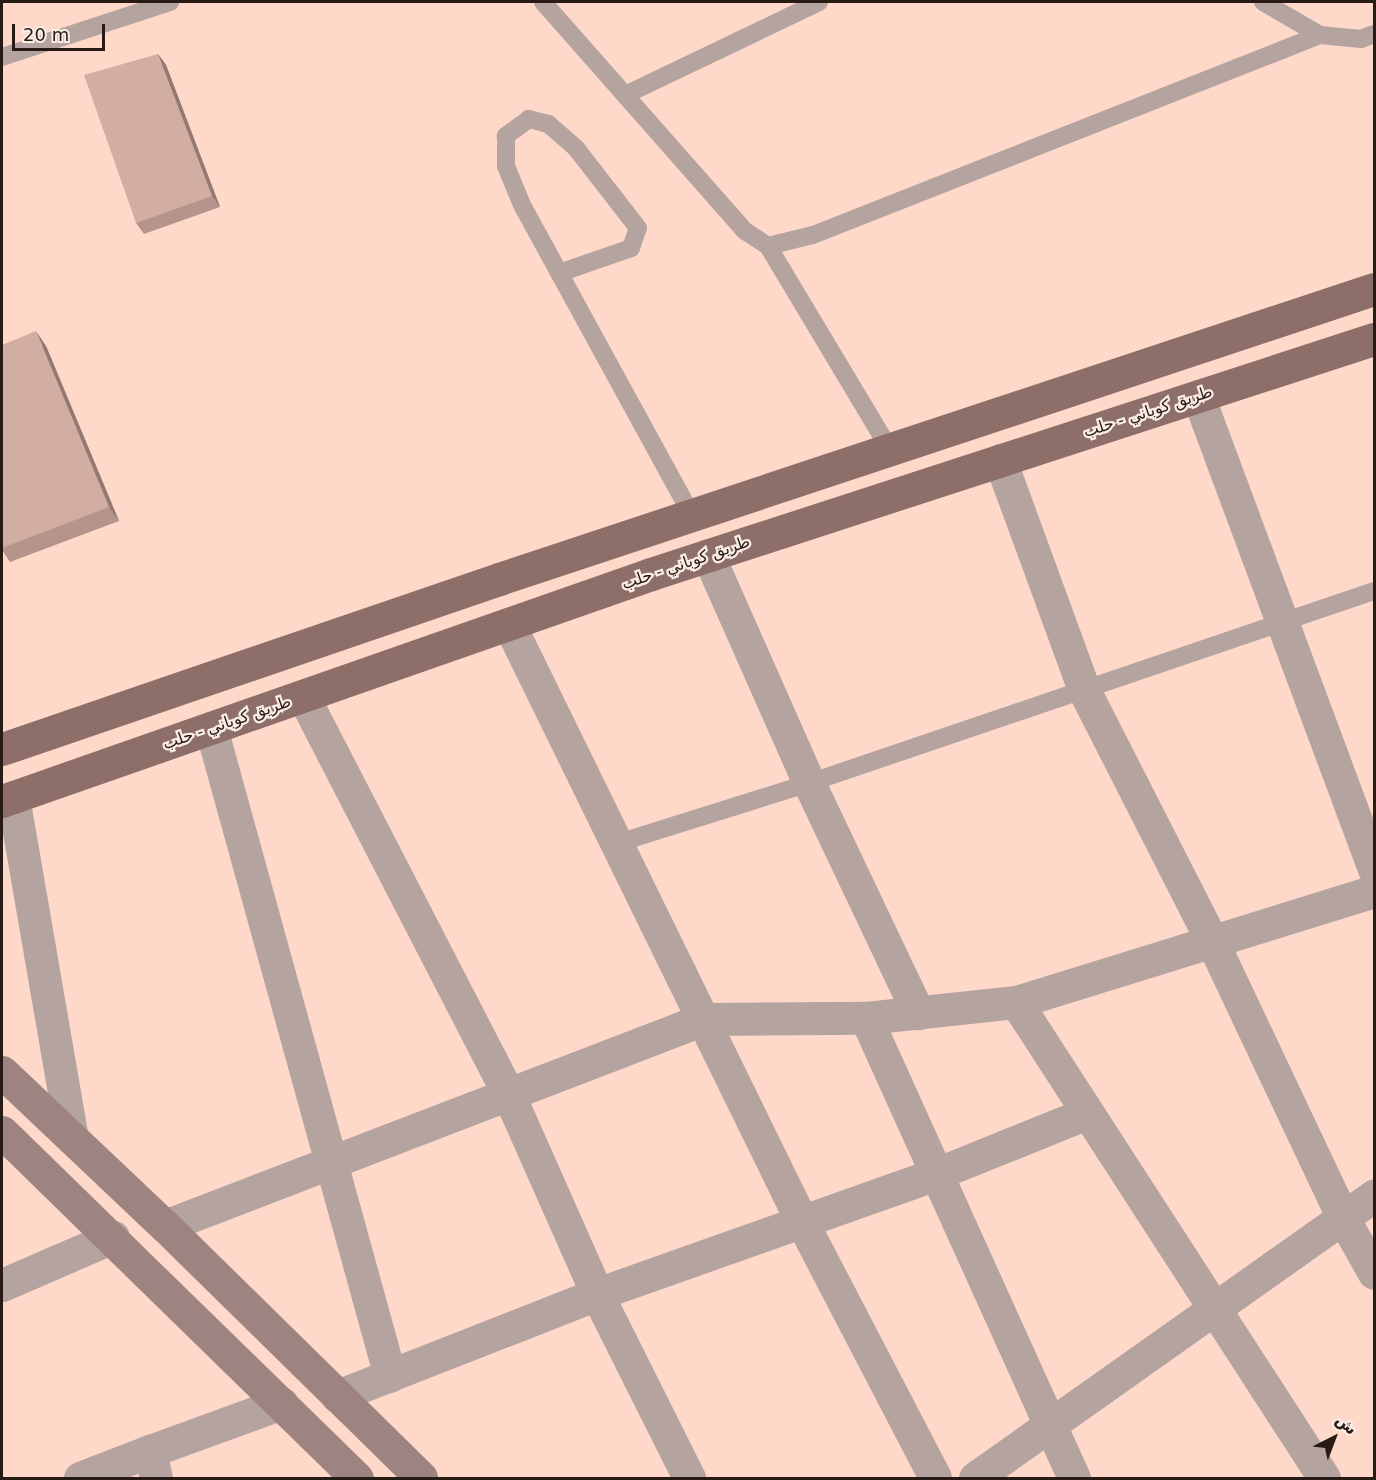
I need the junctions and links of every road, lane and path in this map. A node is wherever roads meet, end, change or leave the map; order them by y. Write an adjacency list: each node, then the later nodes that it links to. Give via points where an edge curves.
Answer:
1 (171, 2): 7 (lane)
2 (543, 2): 8 (lane)
3 (819, 2): 8 (lane)
4 (1263, 2): 6 (lane)
5 (1374, 34): 6 (lane, via 1361,39)
6 (1320, 35): 9 (lane, via 813,235)
7 (2, 57)
8 (625, 95): 9 (lane, via 745,231)
9 (768, 246): 14 (lane)
10 (560, 273): 10 (lane, via 522,205 506,166 506,136 529,119 548,124 576,148 638,228 631,248); 16 (lane)
11 (1374, 289): 14 (main road)
12 (1374, 339): 13 (main road, طريق كوباني - حلب)
13 (1198, 396): 15 (main road, طريق كوباني - حلب); 21 (street)
14 (890, 450): 16 (main road)
15 (1000, 460): 18 (main road, طريق كوباني - حلب); 23 (street)
16 (692, 516): 17 (main road)
17 (636, 534): 19 (main road); 26 (main road)
18 (708, 555): 19 (main road, طريق كوباني - حلب); 27 (street)
19 (651, 574): 22 (main road, طريق كوباني - حلب)
20 (1374, 591): 21 (lane)
21 (1283, 622): 23 (lane); 30 (street)
22 (509, 624): 24 (main road, طريق كوباني - حلب); 29 (street)
23 (1084, 690): 27 (lane); 32 (street)
24 (303, 696): 25 (main road, طريق كوباني - حلب); 38 (street)
25 (211, 728): 28 (main road, طريق كوباني - حلب); 42 (street)
26 (2, 749)
27 (809, 783): 29 (lane); 34 (street)
28 (7, 799): 41 (street)
29 (618, 843): 36 (street)
30 (1374, 869)
31 (1374, 891): 32 (street)
32 (1212, 941): 33 (street); 45 (street)
33 (1016, 1002): 34 (street); 39 (street)
34 (918, 1013): 35 (street)
35 (866, 1018): 36 (street); 43 (street)
36 (704, 1019): 38 (street); 46 (street)
37 (2, 1072): 41 (street)
38 (508, 1093): 42 (street); 51 (street)
39 (1087, 1113): 43 (street); 52 (street)
40 (2, 1132): 48 (street)
41 (72, 1138): 47 (street)
42 (333, 1164): 47 (street); 53 (street)
43 (936, 1174): 46 (street); 56 (street)
44 (1374, 1196): 45 (street)
45 (1343, 1218): 49 (street); 52 (street)
46 (802, 1222): 51 (street); 62 (street)
47 (165, 1226): 54 (street)
48 (112, 1237): 50 (street); 55 (street)
49 (1374, 1273)
50 (2, 1285)
51 (597, 1294): 53 (street); 61 (street)
52 (1212, 1309): 56 (street); 65 (street)
53 (390, 1376): 54 (street)
54 (338, 1396): 60 (street)
55 (282, 1403): 57 (street); 59 (street)
56 (1048, 1426): 63 (street); 64 (street)
57 (153, 1465): 58 (street)
58 (80, 1479)
59 (357, 1479)
60 (421, 1479)
61 (689, 1479)
62 (935, 1479)
63 (975, 1479)
64 (1074, 1479)
65 (1324, 1479)

